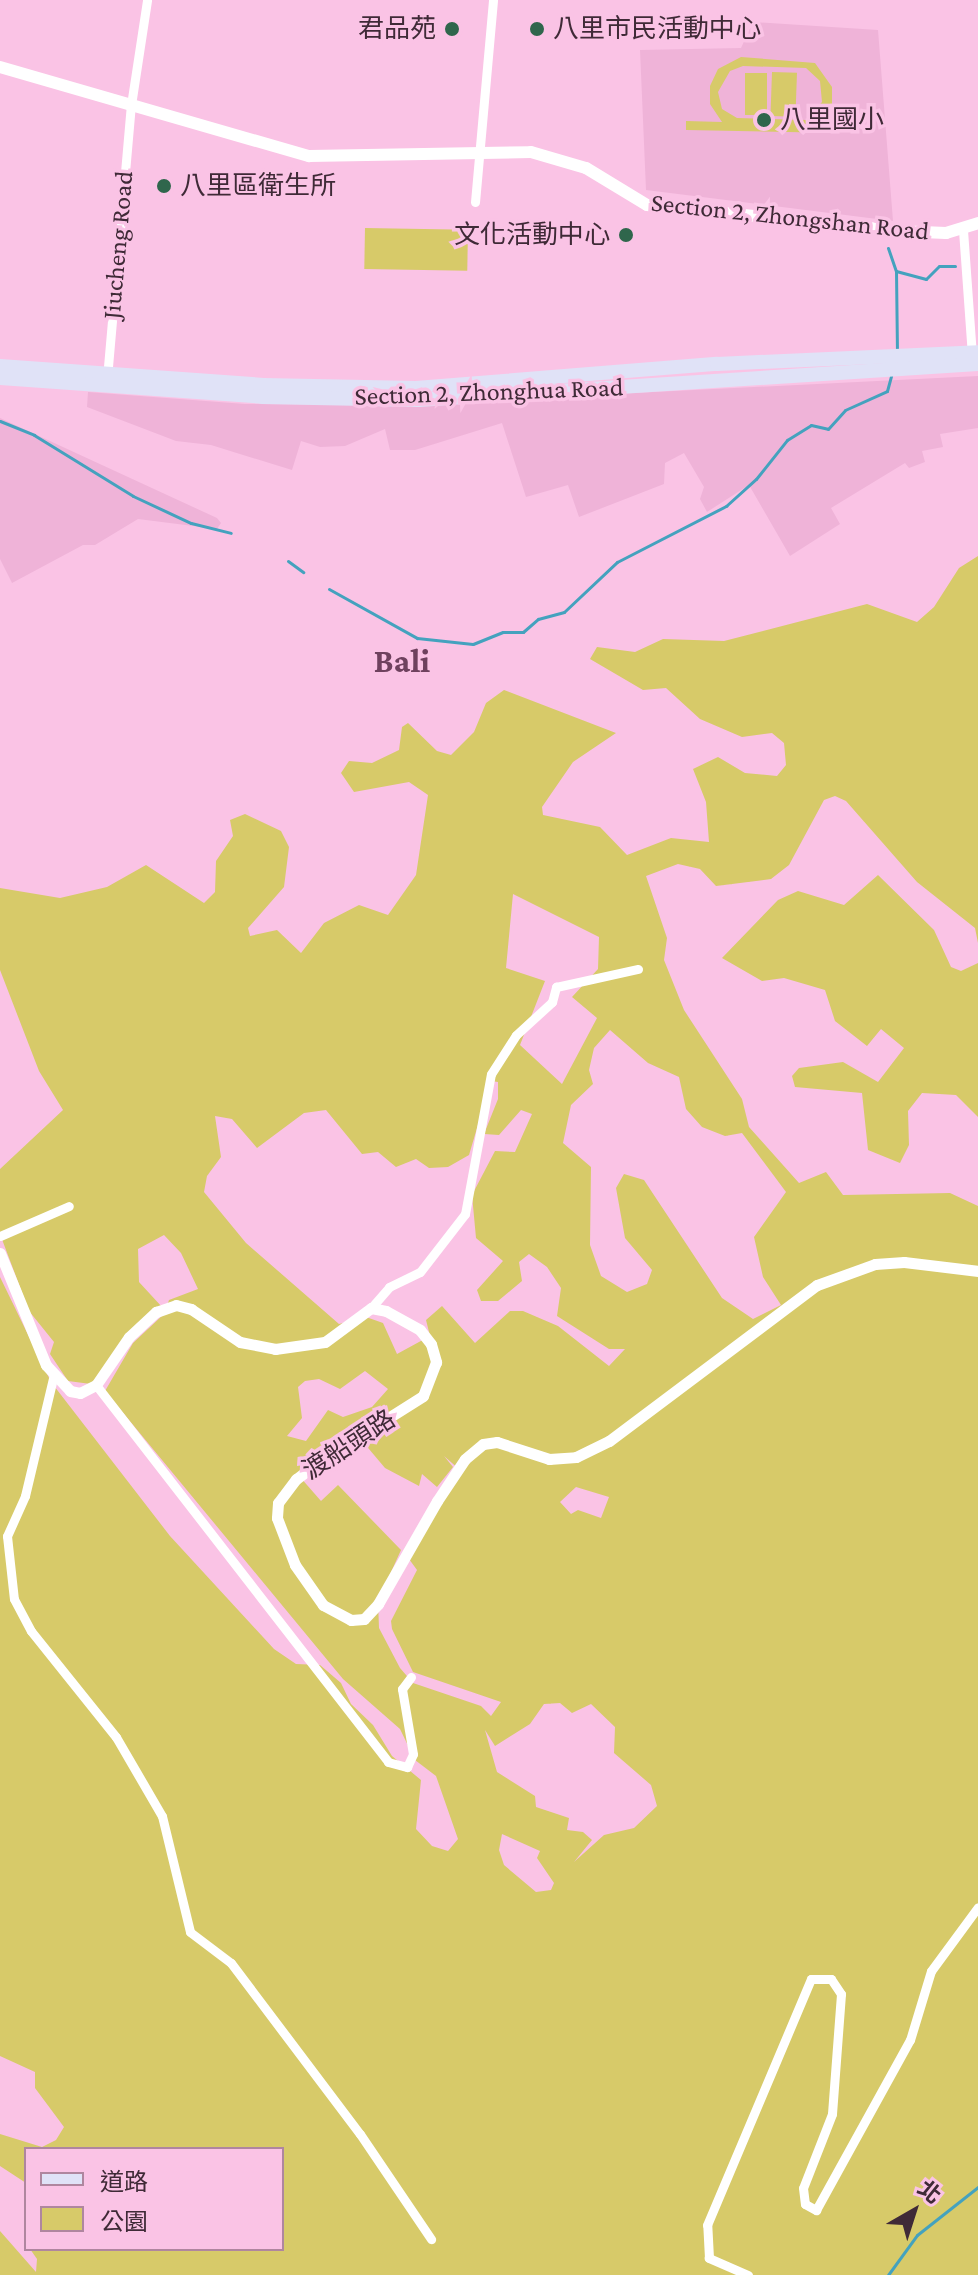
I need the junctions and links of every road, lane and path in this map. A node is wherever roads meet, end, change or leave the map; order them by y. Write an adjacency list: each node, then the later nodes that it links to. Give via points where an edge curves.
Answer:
1 (147, 0): 4 (street, Jiucheng Road)
2 (493, 0): 5 (street)
3 (0, 67): 4 (main road, Section 2, Zhongshan Road)
4 (131, 105): 5 (main road, Section 2, Zhongshan Road, via 309,156); 12 (street, Jiucheng Road)
5 (478, 150): 6 (street); 8 (main road, Section 2, Zhongshan Road, via 531,152 586,168 647,205 898,231)
6 (475, 202)
7 (978, 223): 8 (main road, Section 2, Zhongshan Road)
8 (963, 230): 9 (street)
9 (975, 358): 12 (main road, Section 2, Zhonghua Road, via 418,400 262,397)
10 (0, 366): 12 (main road, Section 2, Zhonghua Road)
11 (0, 378): 12 (main road, Section 2, Zhonghua Road)
12 (106, 380)
13 (638, 969): 18 (street, via 556,987 552,1002 516,1035 491,1074 465,1214 420,1272 389,1287)
14 (69, 1206): 15 (street)
15 (0, 1236)
16 (0, 1253): 19 (street)
17 (978, 1271): 18 (street, 渡船頭路, via 875,1264 817,1285 609,1441 576,1457 549,1459 497,1442 483,1444 458,1469 378,1604 364,1619 351,1620 323,1605 295,1565 277,1518 278,1503 296,1479 408,1408 433,1380 431,1344 420,1330)
18 (371, 1308): 20 (street, via 325,1342 275,1349 240,1342 191,1309 176,1305 156,1312 129,1337)
19 (54, 1374): 20 (street, via 70,1391 80,1393); 23 (street, via 25,1496 7,1536 14,1599 31,1631 116,1737 162,1816 190,1932 231,1963 360,2134)
20 (96, 1385): 21 (street, via 388,1762 407,1767 413,1754 402,1689)
21 (411, 1677)
22 (978, 1907): 24 (street, via 931,1971 910,2040 816,2210 805,2204 803,2188 832,2114 841,1994 831,1979 811,1979 707,2225 709,2258)
23 (431, 2239)
24 (748, 2275)

